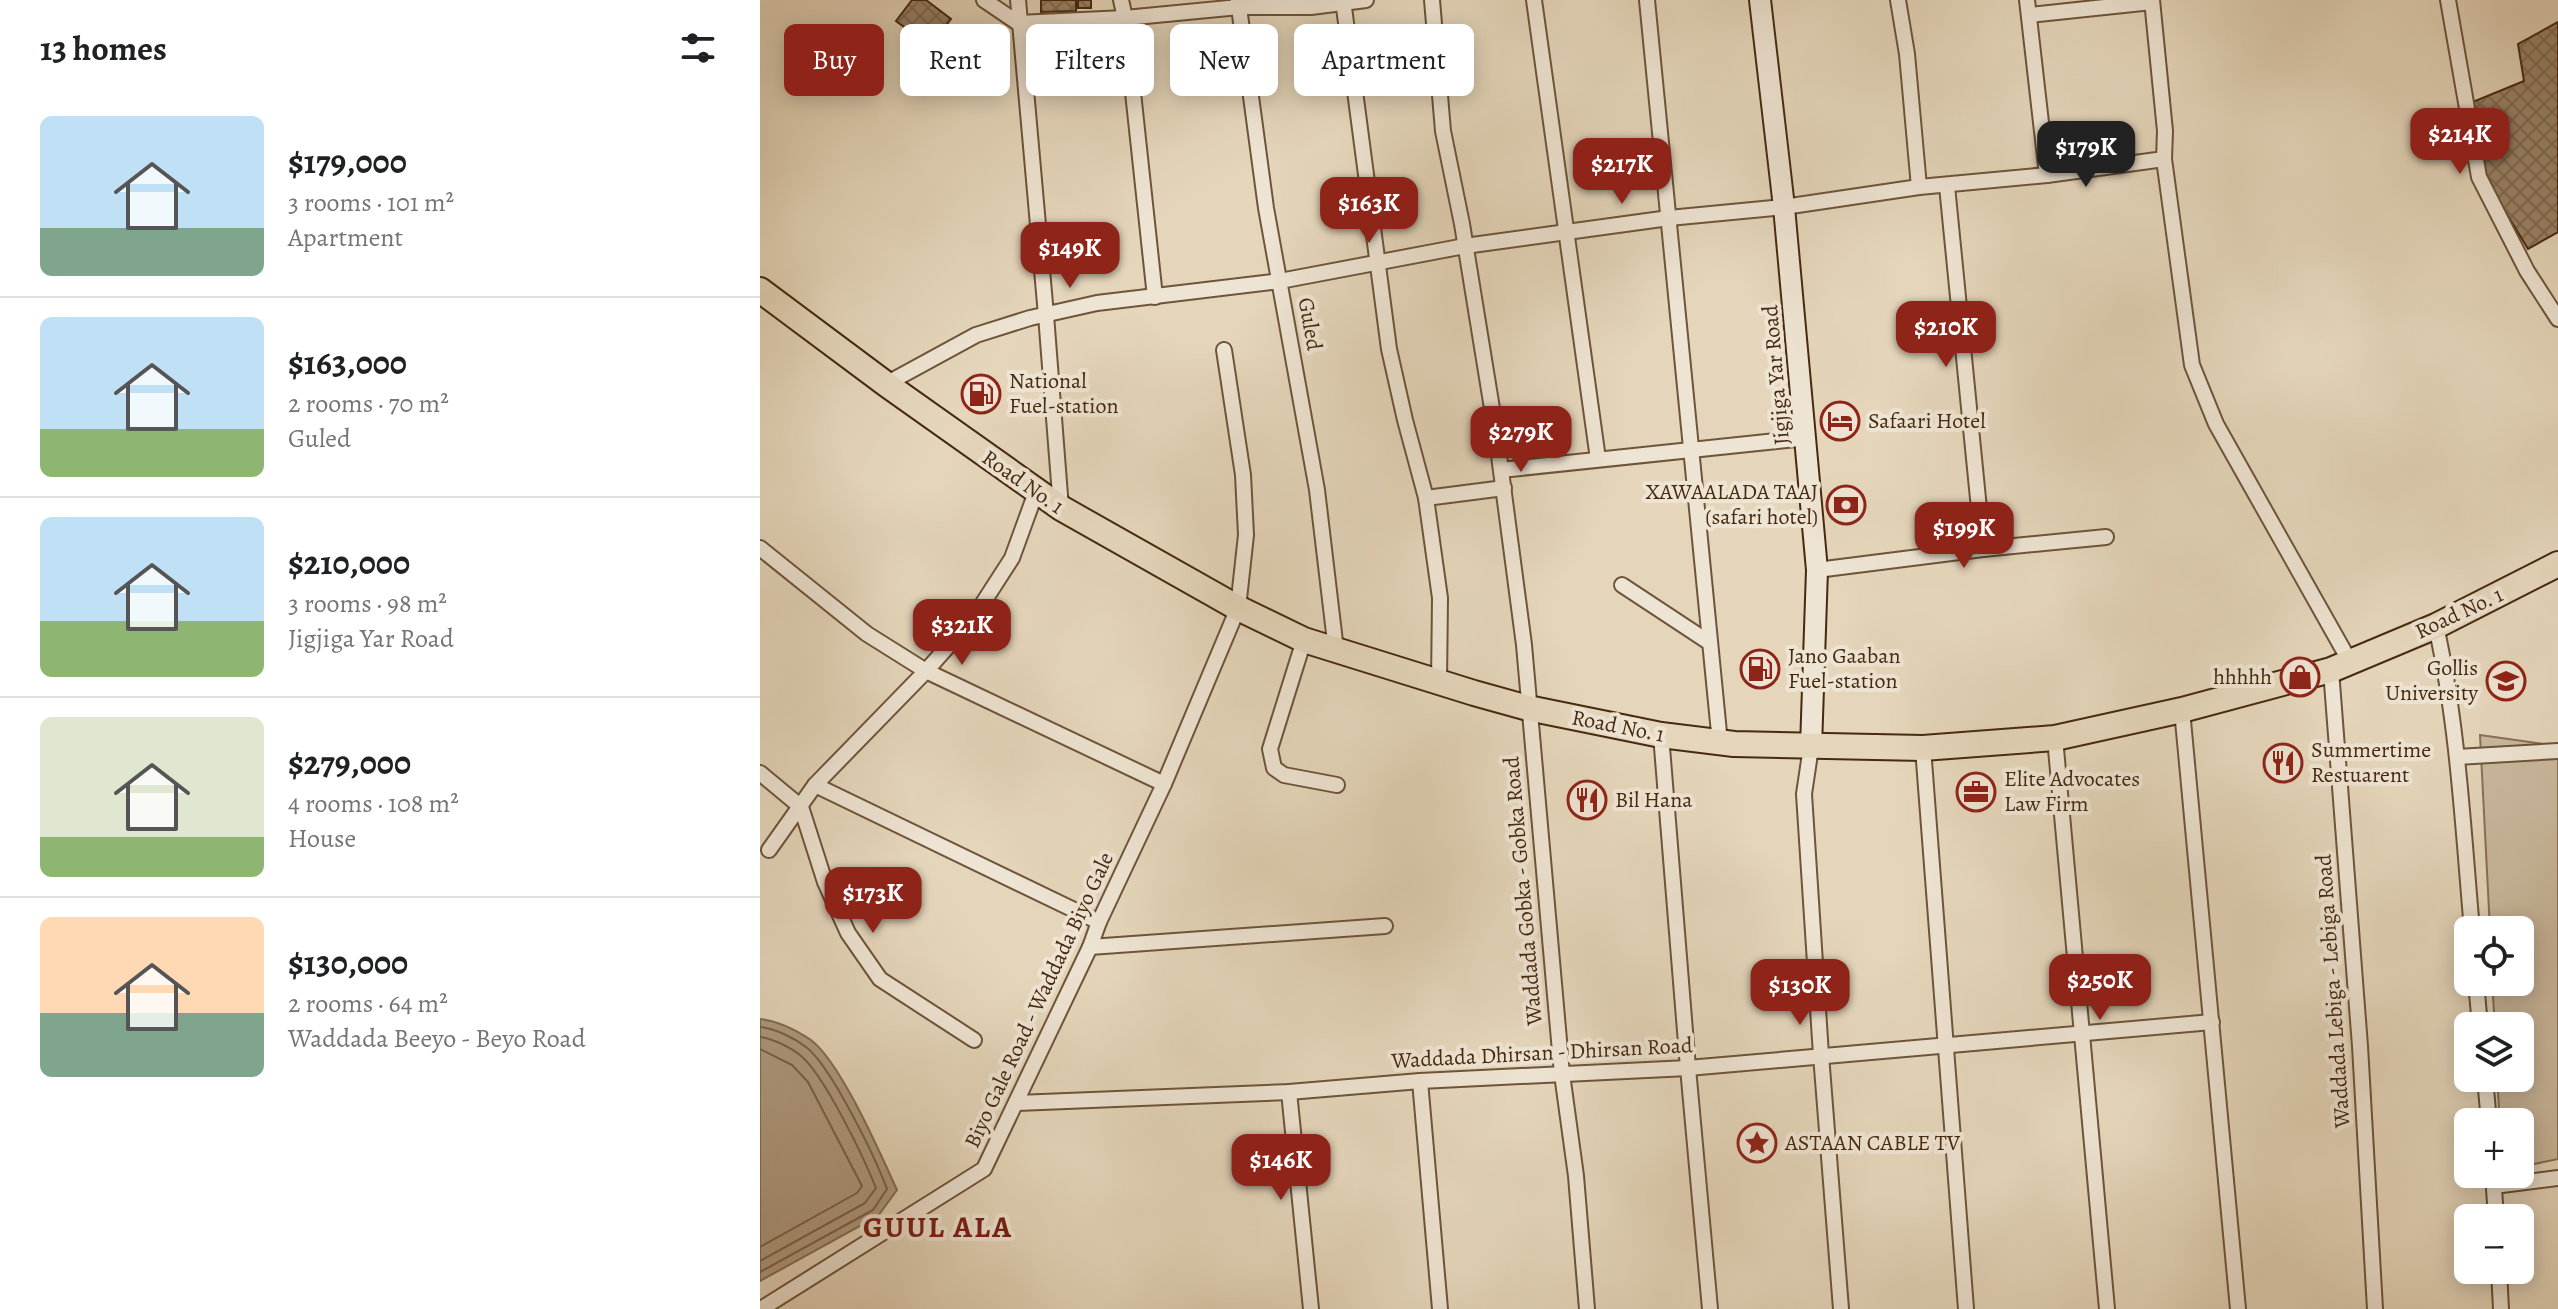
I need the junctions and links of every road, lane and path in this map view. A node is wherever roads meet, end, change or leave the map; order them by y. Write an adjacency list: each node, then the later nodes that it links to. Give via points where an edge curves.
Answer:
1 (984, 0): 16 (street)
2 (1018, 0): 16 (street)
3 (1121, 0): 15 (street)
4 (1366, 0): 12 (street)
5 (1432, 0): 24 (street, Waddada Gobka - Gobka Road, via 1443,131)
6 (1534, 0): 23 (street)
7 (1647, 0): 22 (street)
8 (1760, 0): 21 (street, Jigjiga Yar Road)
9 (1898, 0): 20 (street)
10 (2448, 0): 30 (street, via 2479,177)
11 (2152, 1): 14 (street); 17 (street)
12 (1343, 2): 13 (street, via 1311,7); 25 (street)
13 (1239, 3): 15 (street); 26 (street, Guled)
14 (2028, 8): 18 (street)
15 (1125, 18): 16 (street); 28 (street)
16 (1018, 23): 29 (street)
17 (2164, 159): 18 (street); 52 (street, via 2192,365 2216,424)
18 (2047, 175): 19 (street)
19 (1947, 186): 20 (street); 43 (street)
20 (1919, 187): 21 (street)
21 (1784, 207): 22 (street); 33 (street, Jigjiga Yar Road)
22 (1669, 218): 23 (street); 34 (street)
23 (1566, 234): 24 (street); 35 (street)
24 (1465, 246): 25 (street); 36 (street, Waddada Gobka - Gobka Road)
25 (1377, 262): 26 (street); 39 (street, via 1389,349)
26 (1280, 281): 28 (street); 51 (street, Guled, via 1317,490)
27 (760, 290): 32 (highway, Road No. 1)
28 (1155, 297): 29 (street)
29 (1046, 315): 32 (street, via 976,335); 40 (street)
30 (2558, 319)
31 (1224, 350): 47 (street, Biyo Gale Road - Waddada Biyo Gale, via 1243,475 1246,535)
32 (886, 384): 38 (highway, Road No. 1)
33 (1805, 438): 34 (street); 45 (street, Jigjiga Yar Road)
34 (1691, 449): 35 (street); 50 (street)
35 (1598, 459): 36 (street)
36 (1501, 470): 37 (street, Waddada Gobka - Gobka Road)
37 (1504, 488): 39 (street); 55 (street, Waddada Gobka - Gobka Road)
38 (1036, 492): 40 (highway, Road No. 1); 53 (street, via 1012,558 974,617)
39 (1426, 498): 54 (street, via 1440,598)
40 (1061, 508): 47 (highway, Road No. 1)
41 (2106, 537): 43 (street)
42 (760, 548): 53 (street, via 867,634)
43 (1983, 549): 45 (street)
44 (2558, 564): 48 (highway, Road No. 1)
45 (1817, 570): 60 (street, Jigjiga Yar Road)
46 (1622, 585): 50 (street)
47 (1238, 608): 49 (highway, Road No. 1); 65 (street, Biyo Gale Road - Waddada Biyo Gale)
48 (2436, 626): 52 (highway, Road No. 1); 63 (street)
49 (1304, 640): 51 (highway, Road No. 1); 67 (street, via 1270,749 1274,768 1284,775)
50 (1710, 643): 59 (street)
51 (1336, 650): 54 (highway, Road No. 1)
52 (2340, 665): 56 (highway, Road No. 1); 96 (street, Waddada Lebiga - Lebiga Road)
53 (926, 671): 65 (street); 66 (street)
54 (1439, 682): 55 (highway, Road No. 1)
55 (1528, 708): 57 (highway, Road No. 1); 80 (street, Waddada Gobka - Gobka Road)
56 (2182, 710): 58 (highway, Road No. 1); 74 (street)
57 (1661, 735): 59 (highway, Road No. 1); 79 (street)
58 (2055, 738): 61 (highway, Road No. 1); 75 (street)
59 (1720, 743): 60 (highway, Road No. 1)
60 (1811, 747): 61 (highway, Road No. 1); 78 (street, via 1804,794)
61 (1923, 748): 77 (street)
62 (2558, 751): 63 (street)
63 (2457, 757): 70 (street)
64 (760, 773): 68 (street)
65 (1164, 784): 71 (street, Biyo Gale Road - Waddada Biyo Gale)
66 (815, 785): 68 (street); 71 (street)
67 (1337, 785)
68 (801, 807): 69 (street); 76 (street, via 848,933 880,979)
69 (769, 850)
70 (2471, 916)
71 (1099, 922): 73 (street, Biyo Gale Road - Waddada Biyo Gale)
72 (1385, 926): 73 (street)
73 (1090, 947): 83 (street, Biyo Gale Road - Waddada Biyo Gale)
74 (2212, 1022): 75 (street, Waddada Dhirsan - Dhirsan Road); 95 (street)
75 (2082, 1033): 77 (street, Waddada Dhirsan - Dhirsan Road); 94 (street)
76 (974, 1040)
77 (1947, 1045): 78 (street, Waddada Dhirsan - Dhirsan Road); 93 (street)
78 (1821, 1055): 79 (street, Waddada Dhirsan - Dhirsan Road); 92 (street)
79 (1688, 1068): 80 (street, Waddada Dhirsan - Dhirsan Road); 91 (street)
80 (1562, 1074): 81 (street, Waddada Dhirsan - Dhirsan Road); 90 (street, Waddada Gobka - Gobka Road)
81 (1420, 1081): 82 (street, Waddada Dhirsan - Dhirsan Road); 89 (street)
82 (1289, 1092): 83 (street, Waddada Dhirsan - Dhirsan Road); 88 (street)
83 (1017, 1103): 87 (street, Biyo Gale Road - Waddada Biyo Gale, via 984,1169)
84 (2558, 1178): 85 (street)
85 (2534, 1179)
86 (2500, 1284): 97 (street)
87 (761, 1309)
88 (1311, 1309)
89 (1440, 1309)
90 (1587, 1309)
91 (1710, 1309)
92 (1841, 1309)
93 (1966, 1309)
94 (2107, 1309)
95 (2238, 1309)
96 (2375, 1309)
97 (2501, 1309)

